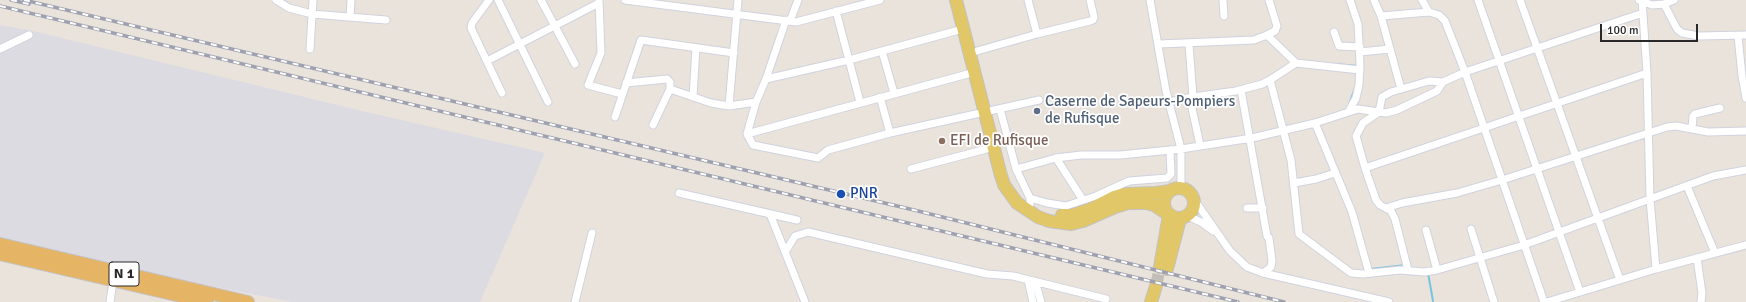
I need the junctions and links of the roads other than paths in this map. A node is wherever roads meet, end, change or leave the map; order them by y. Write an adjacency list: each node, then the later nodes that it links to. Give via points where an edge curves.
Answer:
1 (276, 0): 31 (street, via 289,8)
2 (313, 0): 31 (street)
3 (351, 0): 35 (street)
4 (489, 0): 59 (street, via 471,28)
5 (498, 0): 46 (street)
6 (541, 0): 38 (street)
7 (625, 0): 25 (street)
8 (738, 0): 32 (street)
9 (798, 0): 37 (street)
10 (880, 0): 28 (street)
11 (956, 0): 39 (main road)
12 (963, 0): 56 (main road)
13 (1028, 0): 41 (street)
14 (1090, 0): 41 (street, via 1093,20)
15 (1150, 0): 47 (street)
16 (1224, 0): 33 (street)
17 (1269, 0): 43 (street, via 1277,26 1275,31)
18 (1350, 0): 54 (street, via 1358,24)
19 (1374, 0): 34 (street)
20 (1422, 0): 29 (street)
21 (1478, 0): 60 (street)
22 (1520, 0): 51 (street)
23 (1674, 0): 27 (street)
24 (599, 1): 38 (street); 76 (street, via 601,53 588,85)
25 (636, 1): 32 (street)
26 (1641, 1): 27 (street, via 1652,5); 30 (street)
27 (1664, 4): 45 (street, via 1682,33 1695,36)
28 (836, 11): 37 (street, via 796,22); 58 (street)
29 (1429, 12): 34 (street); 65 (street, via 1439,15 1445,21)
30 (1642, 13): 51 (street); 66 (street)
31 (312, 14): 35 (street); 53 (street)
32 (737, 14): 37 (street); 57 (street)
33 (1224, 16)
34 (1381, 16): 50 (street)
35 (350, 18): 36 (street)
36 (386, 20)
37 (788, 21): 67 (street)
38 (555, 26): 46 (street); 62 (street)
39 (963, 29): 55 (street); 64 (main road)
40 (1334, 32): 54 (street, via 1339,46)
41 (1037, 34): 56 (street)
42 (29, 35): 52 (street)
43 (1267, 35): 48 (street, via 1254,40); 61 (street)
44 (1746, 35): 45 (street)
45 (1738, 36): 80 (street)
46 (520, 44): 59 (street); 82 (street)
47 (1159, 44): 48 (street); 85 (street)
48 (1189, 44): 79 (street)
49 (696, 48): 57 (street); 70 (street, via 641,40); 77 (street)
50 (1390, 48): 54 (street); 72 (street)
51 (1538, 48): 60 (street); 86 (street)
52 (0, 49)
53 (310, 49)
54 (1360, 50): 63 (street)
55 (882, 51): 58 (street); 75 (street)
56 (977, 51): 89 (main road)
57 (734, 53): 87 (street)
58 (849, 60): 67 (street); 84 (street)
59 (487, 61): 74 (street)
60 (1499, 61): 65 (street); 92 (street)
61 (1296, 63): 63 (street); 68 (street)
62 (575, 64)
63 (1360, 70): 90 (street, via 1356,98)
64 (975, 72): 75 (street); 89 (main road)
65 (1466, 72): 69 (street); 96 (street)
66 (1647, 73): 86 (street); 101 (street)
67 (766, 79): 83 (street)
68 (1270, 80): 73 (street); 99 (street)
69 (1443, 82): 72 (street, via 1429,81); 91 (street, via 1437,91 1397,110)
70 (626, 83): 71 (street, via 667,79 670,82); 76 (street)
71 (670, 89): 77 (street); 95 (street)
72 (1401, 89): 91 (street, via 1382,97)
73 (1241, 90): 79 (street); 103 (street)
74 (502, 93)
75 (894, 93): 78 (street)
76 (622, 94): 93 (street)
77 (693, 97): 87 (street)
78 (880, 97): 84 (street); 100 (street)
79 (1193, 97): 85 (street); 104 (street, via 1192,108)
80 (1746, 98)
81 (1039, 100): 89 (street)
82 (548, 102)
83 (756, 102): 87 (street); 102 (street)
84 (860, 102): 102 (street)
85 (1169, 102): 106 (street)
86 (1558, 103): 92 (street); 108 (street)
87 (729, 106)
88 (1720, 108): 97 (street, via 1695,114)
89 (992, 111): 100 (street); 105 (main road); 112 (street); 124 (main road, via 1010,180 1016,190)
90 (1349, 111): 91 (street, via 1360,108); 94 (street)
91 (1379, 112): 110 (street, via 1363,123 1356,135)
92 (1518, 116): 96 (street); 113 (street)
93 (615, 117)
94 (1315, 123): 99 (street); 115 (street)
95 (652, 125)
96 (1484, 128): 110 (street); 116 (street)
97 (1692, 129): 98 (street, via 1708,132); 101 (street, via 1676,126)
98 (1746, 131)
99 (1285, 132): 103 (street); 117 (street)
100 (890, 133): 102 (street, via 828,150 818,158 753,145)
101 (1648, 133): 108 (street); 122 (street)
102 (747, 134)
103 (1250, 138): 104 (street); 126 (street)
104 (1200, 145): 106 (street)
105 (994, 147): 111 (street); 129 (main road, via 1000,172 1009,193 1021,207 1038,218 1071,224 1128,203 1154,205)
106 (1181, 149): 107 (street); 119 (street)
107 (1170, 150): 109 (street); 123 (street, via 1171,174 1168,178 1129,181)
108 (1577, 157): 113 (street); 130 (street)
109 (1056, 158): 112 (street); 123 (street)
110 (1365, 168): 127 (street, via 1376,200)
111 (911, 169)
112 (1016, 169): 124 (street)
113 (1537, 170): 116 (street); 136 (street)
114 (1746, 170): 118 (street, via 1713,176)
115 (1335, 173): 117 (street); 149 (street, via 1352,212)
116 (1502, 180): 127 (street); 138 (street)
117 (1294, 183): 149 (street, via 1299,234 1351,273)
118 (1687, 186): 122 (street); 141 (street)
119 (1175, 190): 121 (main road, via 1189,191); 124 (main road, via 1125,194 1073,215 1048,214); 129 (main road, via 1163,201)
120 (679, 193): 128 (street)
121 (1193, 198): 129 (main road, via 1194,206); 135 (street)
122 (1650, 199): 130 (street); 146 (street)
123 (1083, 200): 124 (street, via 1066,206)
124 (1030, 201)
125 (1247, 208): 126 (street)
126 (1263, 208): 150 (street, via 1272,261)
127 (1386, 208): 147 (street, via 1397,222)
128 (770, 214): 131 (street); 140 (street)
129 (1176, 216): 135 (street, via 1201,222); 145 (main road)
130 (1598, 218): 136 (street); 153 (street)
131 (797, 220)
132 (1470, 229): 144 (street)
133 (1426, 230): 148 (street)
134 (592, 232): 161 (street)
135 (1215, 232): 150 (street, via 1240,262)
136 (1559, 233): 138 (street); 155 (street)
137 (0, 244): 160 (highway, N 1)
138 (1524, 245): 144 (street); 169 (street)
139 (1746, 245): 141 (street)
140 (784, 250): 152 (street, via 796,236 808,232 987,274); 162 (street)
141 (1715, 253): 143 (street)
142 (0, 254): 151 (highway, N 1)
143 (1697, 258): 146 (street); 171 (street)
144 (1481, 259): 148 (street); 168 (street)
145 (1163, 268)
146 (1656, 269): 153 (street)
147 (1408, 270): 148 (street); 149 (street)
148 (1437, 270)
149 (1369, 273)
150 (1263, 274): 167 (street)
151 (113, 280): 156 (highway, N 1); 158 (street)
152 (1028, 280): 154 (street); 163 (street)
153 (1620, 280): 155 (street)
154 (1036, 282): 157 (street); 164 (street)
155 (1580, 292): 170 (street)
156 (177, 299): 159 (highway, N 1)
157 (1106, 299)
158 (110, 302)
159 (207, 302)
160 (248, 302)
161 (575, 302)
162 (805, 302)
163 (1033, 302)
164 (1041, 302)
165 (1151, 302): 166 (main road, via 1160,286)
166 (1159, 302)
167 (1389, 302)
168 (1494, 302)
169 (1544, 302)
170 (1547, 302)
171 (1701, 302)

